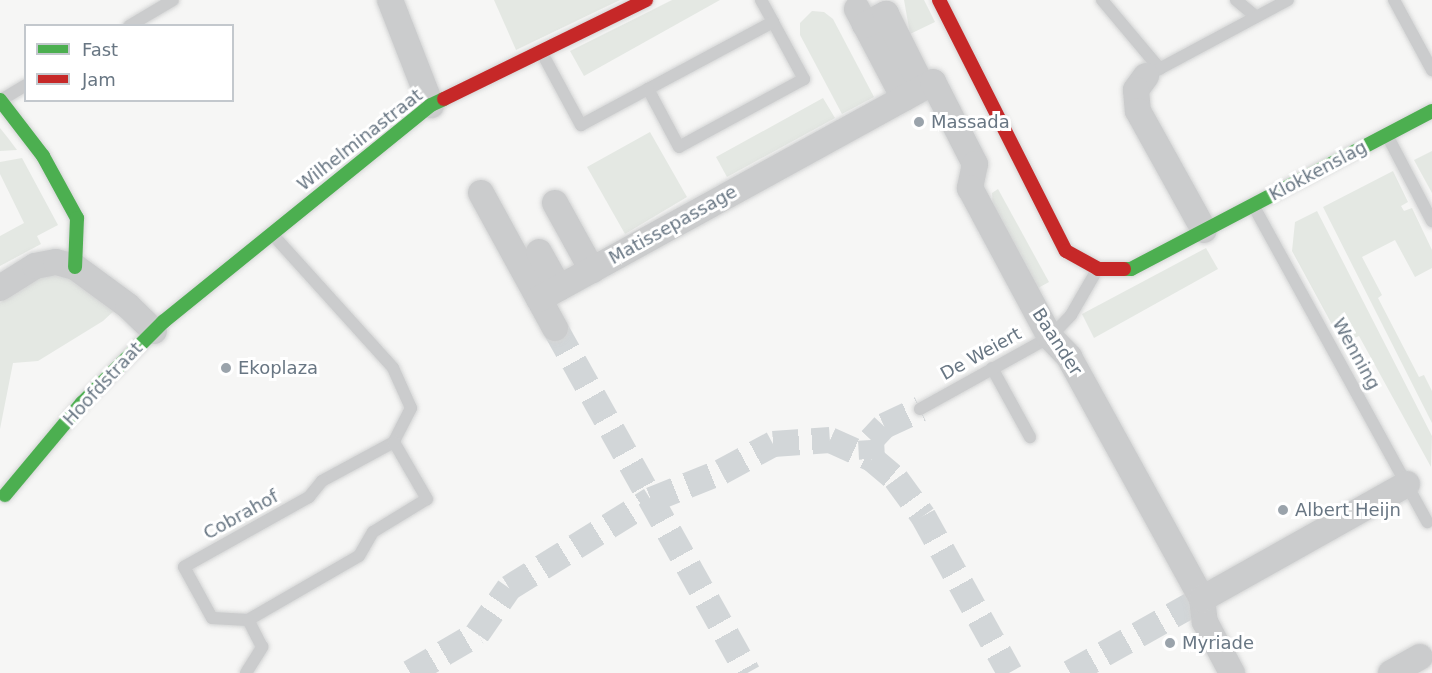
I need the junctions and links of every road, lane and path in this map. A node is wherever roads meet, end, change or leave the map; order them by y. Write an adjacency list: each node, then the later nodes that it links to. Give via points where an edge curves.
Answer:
1 (173, 0): 13 (lane)
2 (390, 0): 21 (street)
3 (646, 0): 14 (street, Wilhelminastraat)
4 (761, 0): 12 (lane)
5 (939, 0): 32 (street, via 1066,251)
6 (1102, 0): 16 (lane)
7 (1236, 0): 11 (lane)
8 (1288, 0): 11 (lane)
9 (1394, 0): 15 (lane)
10 (873, 12): 18 (street, Baander)
11 (1256, 17): 16 (lane)
12 (773, 22): 19 (lane); 19 (lane, via 804,79 679,147)
13 (132, 24)
14 (541, 51): 19 (lane, via 581,125); 21 (street, Wilhelminastraat)
15 (1432, 70)
16 (1153, 72): 28 (street, via 1136,90 1138,111)
17 (24, 86): 20 (lane)
18 (920, 86): 33 (street, Matissepassage, via 746,179); 38 (street, Baander, via 975,164 970,188)
19 (648, 89)
20 (0, 100): 31 (street, via 44,156 77,218)
21 (431, 105): 29 (street, Wilhelminastraat)
22 (1432, 111): 23 (street, Klokkenslag)
23 (1387, 135): 26 (street, Klokkenslag); 27 (lane)
24 (485, 184): 35 (street, via 520,232 507,240)
25 (555, 203): 33 (street, Matissepassage)
26 (1253, 204): 28 (street, Klokkenslag); 45 (lane, Wenning)
27 (1432, 221)
28 (1204, 230): 32 (street, Klokkenslag, via 1131,269)
29 (272, 233): 37 (street, Wilhelminastraat); 42 (lane, via 393,368 411,408)
30 (539, 252): 35 (street)
31 (75, 267): 34 (street, via 56,262 34,266); 37 (street, Hoofdstraat, via 120,300)
32 (1098, 269): 38 (lane, De Weiert, via 1071,315)
33 (591, 270): 35 (street, Matissepassage)
34 (0, 288)
35 (549, 293): 36 (street)
36 (555, 328)
37 (153, 331): 43 (street, Hoofdstraat, via 82,403)
38 (1050, 337): 39 (lane, De Weiert); 48 (street, Baander, via 1069,357)
39 (992, 368): 40 (lane, De Weiert); 41 (lane)
40 (920, 409)
41 (1030, 437)
42 (394, 442): 49 (lane, via 427,499 373,532 359,556); 49 (lane, Cobrahof, via 322,481 309,497 184,567 212,618)
43 (27, 468): 44 (street); 46 (street, Hoofdstraat)
44 (0, 469)
45 (1407, 484): 47 (lane, Wenning); 48 (street)
46 (2, 498)
47 (1427, 522)
48 (1202, 599): 52 (street, Baander, via 1205,622)
49 (248, 620): 51 (lane, via 262,647)
50 (1420, 657): 53 (street)
51 (246, 673)
52 (1232, 673)
53 (1391, 673)

